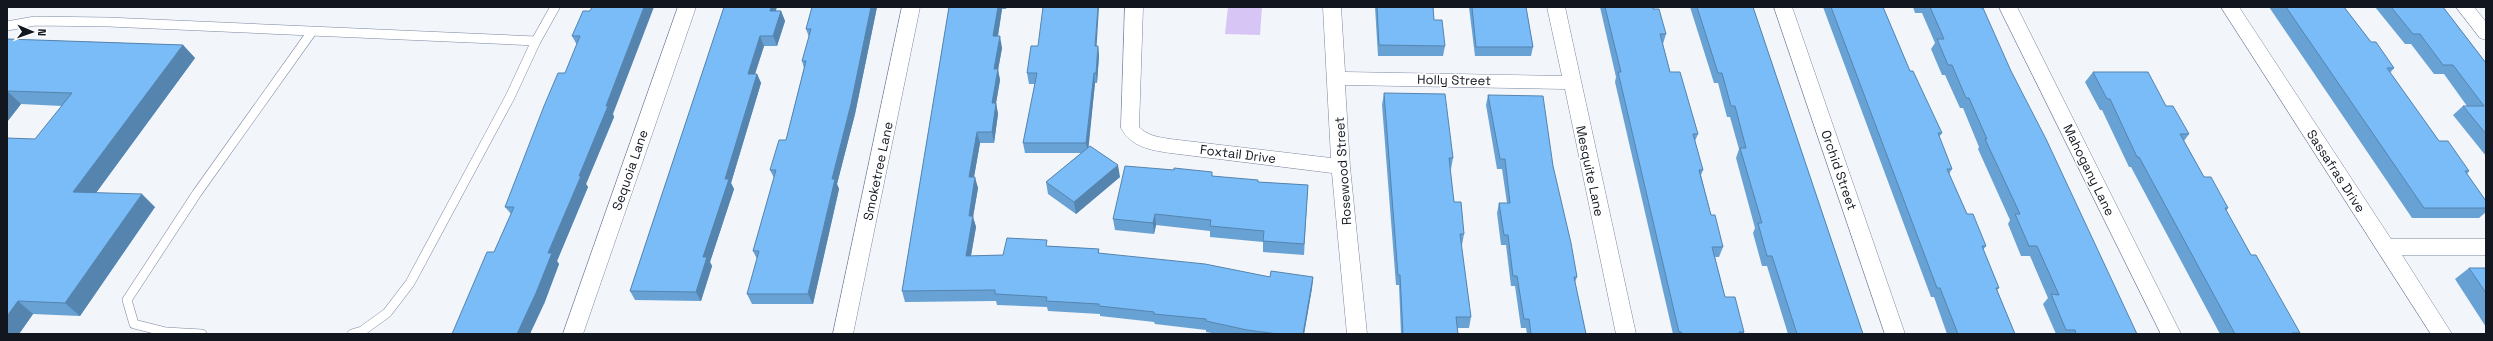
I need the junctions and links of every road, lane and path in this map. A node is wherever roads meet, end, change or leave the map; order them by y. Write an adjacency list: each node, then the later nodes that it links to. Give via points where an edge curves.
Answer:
1 (555, 7): 14 (lane)
2 (687, 7): 22 (street, Sequoia Lane)
3 (911, 7): 23 (street, Smoketree Lane)
4 (1134, 7): 17 (street, Foxtail Drive, via 1130,128 1135,137 1146,142 1170,146)
5 (1332, 7): 15 (street, Rosewood Street)
6 (1556, 7): 16 (street, Mesquite Lane)
7 (1783, 7): 26 (street, Orchid Street)
8 (2008, 7): 27 (street, Mahogany Lane)
9 (2230, 7): 18 (street, Sassafras Drive)
10 (2465, 7): 13 (street)
11 (7, 26): 12 (lane, via 35,22 108,22)
12 (311, 33): 14 (lane); 20 (lane, via 197,193 127,300 134,324 166,332)
13 (2486, 34)
14 (536, 41): 21 (lane, via 510,97 410,283 387,313 362,331)
15 (1336, 78): 16 (street, Holly Street); 17 (street, Rosewood Street)
16 (1572, 83): 25 (street, Mesquite Lane)
17 (1341, 167): 24 (street, Rosewood Street)
18 (2386, 247): 19 (street); 28 (street, Sassafras Drive)
19 (2486, 247)
20 (202, 334)
21 (352, 334)
22 (573, 334)
23 (843, 334)
24 (1357, 334)
25 (1626, 334)
26 (1895, 334)
27 (2171, 334)
28 (2442, 334)

